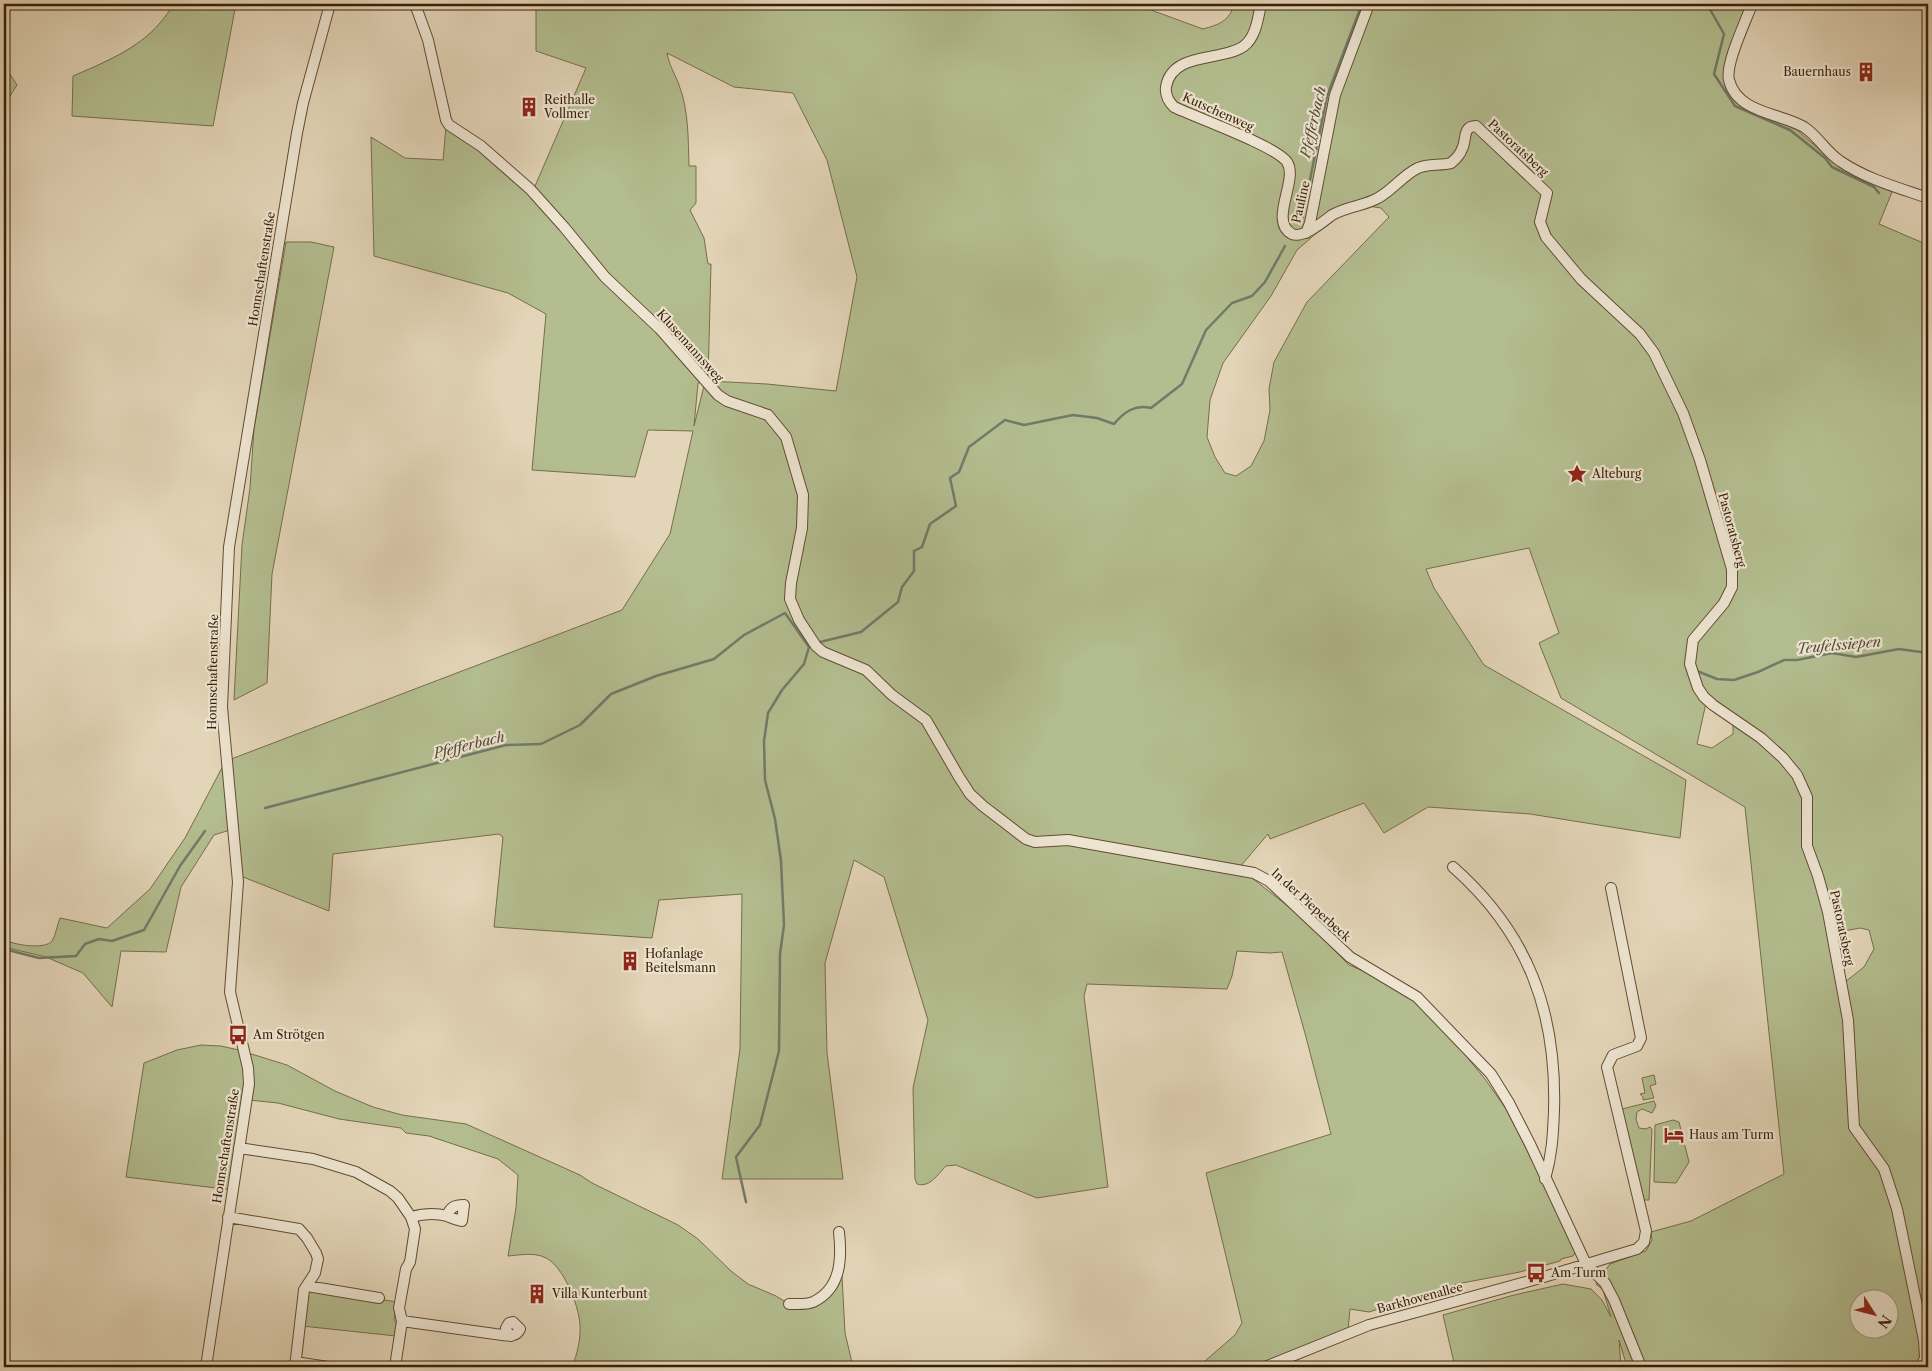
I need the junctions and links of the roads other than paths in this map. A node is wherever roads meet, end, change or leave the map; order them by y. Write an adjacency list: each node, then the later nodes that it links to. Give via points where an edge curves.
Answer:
1 (415, 4): 8 (street, Klusemannsweg, via 428,40 449,125 481,146 530,189 605,277 660,329 718,395 768,416 786,437 803,495 802,528 790,583 790,599 799,620 823,652 866,670 892,695)
2 (1261, 4): 7 (street, Kutschenweg, via 1254,32 1246,44 1188,62 1176,69 1168,79 1167,96 1174,107 1282,157 1290,171 1283,220 1292,234)
3 (1369, 4): 7 (street, Pauline, via 1335,95)
4 (1752, 4): 6 (street, via 1728,73 1739,97 1758,110 1803,127 1833,156 1853,169)
5 (328, 6): 11 (street, Honnschaftenstraße, via 297,132 229,547 222,707 238,882 230,992 249,1084)
6 (1928, 198)
7 (1306, 233): 30 (street, Pastoratsberg, via 1348,207 1380,197 1416,168 1451,163 1462,150 1467,130 1476,126 1548,193 1540,222 1546,237 1581,279 1640,334 1654,353 1683,413 1700,460 1732,569 1732,587 1724,603 1693,640 1690,664 1704,697 1783,758 1797,775 1807,798 1807,846 1828,912 1848,1020 1854,1127 1884,1169 1897,1208 1924,1340 1925,1358)
8 (920, 714): 12 (street, In der Pieperbeck, via 932,727 970,794 1026,839 1035,842 1068,840 1235,869 1254,873 1269,881 1350,957 1418,997 1491,1074 1509,1103)
9 (1453, 866): 12 (street, via 1495,909 1529,966 1539,991 1550,1044 1554,1085 1552,1157)
10 (1611, 888): 17 (street, via 1641,1038 1637,1046 1613,1055 1607,1067 1646,1235 1637,1249)
11 (239, 1148): 14 (street, via 313,1159 356,1172 390,1191); 15 (street, Honnschaftenstraße)
12 (1545, 1179): 17 (street, In der Pieperbeck)
13 (447, 1216): 14 (street, via 421,1214)
14 (411, 1217): 21 (street, via 415,1229 399,1308)
15 (228, 1218): 18 (street, via 302,1231 318,1259 315,1273); 25 (street, Honnschaftenstraße)
16 (839, 1232): 20 (street, via 840,1264 831,1287 814,1302)
17 (1586, 1264): 23 (street, Barkhovenallee, via 1369,1325); 29 (street, via 1605,1282)
18 (307, 1286): 19 (street); 24 (street)
19 (379, 1298)
20 (790, 1304)
21 (402, 1321): 22 (street); 27 (street)
22 (511, 1336)
23 (1287, 1363): 28 (street, Barkhovenallee)
24 (295, 1365): 26 (street)
25 (206, 1367)
26 (328, 1367)
27 (395, 1367)
28 (1265, 1367)
29 (1641, 1367)
30 (1921, 1367)

